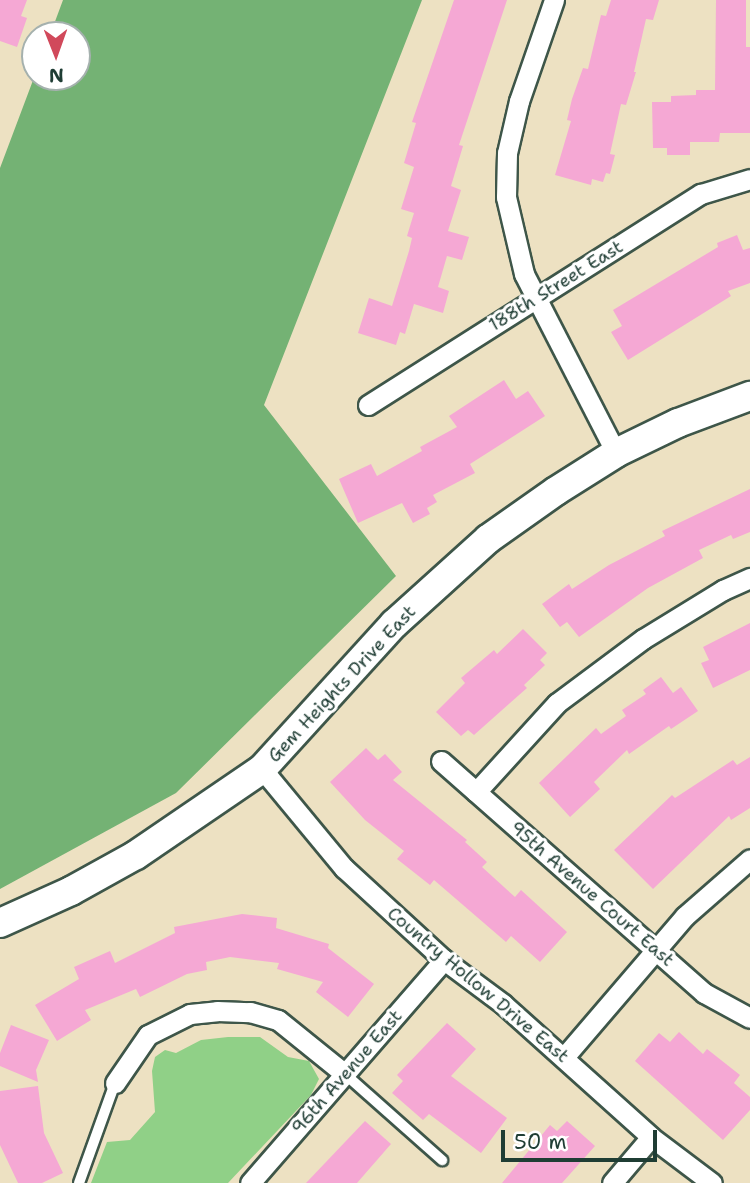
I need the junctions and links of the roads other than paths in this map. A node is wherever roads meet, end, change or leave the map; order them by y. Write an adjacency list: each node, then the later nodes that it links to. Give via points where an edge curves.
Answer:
1 (554, 0): 3 (street, via 519,101 507,153 506,197 512,235)
2 (750, 179): 3 (street, 188th Street East, via 701,194)
3 (536, 299): 5 (street, 188th Street East); 6 (street)
4 (750, 396): 6 (street, Gem Heights Drive East)
5 (368, 405)
6 (616, 453): 9 (street, Gem Heights Drive East, via 488,540 394,624)
7 (750, 578): 10 (street, via 643,639 557,703)
8 (441, 761): 10 (street, 95th Avenue Court East)
9 (262, 769): 12 (street, Gem Heights Drive East, via 136,855); 14 (street, Country Hollow Drive East, via 344,868)
10 (476, 792): 13 (street, 95th Avenue Court East)
11 (750, 859): 13 (street)
12 (0, 923)
13 (655, 949): 15 (street, 95th Avenue Court East, via 704,993); 16 (street)
14 (444, 960): 16 (street, Country Hollow Drive East); 17 (street, 96th Avenue East)
15 (750, 1018)
16 (565, 1056): 19 (street, Country Hollow Drive East)
17 (345, 1074): 18 (street, via 278,1020 250,1012 217,1011 190,1014 148,1035); 20 (lane); 22 (street, 96th Avenue East)
18 (115, 1083): 21 (lane)
19 (651, 1138): 23 (street); 24 (street, Country Hollow Drive East)
20 (442, 1160)
21 (79, 1183)
22 (250, 1183)
23 (612, 1183)
24 (712, 1183)

